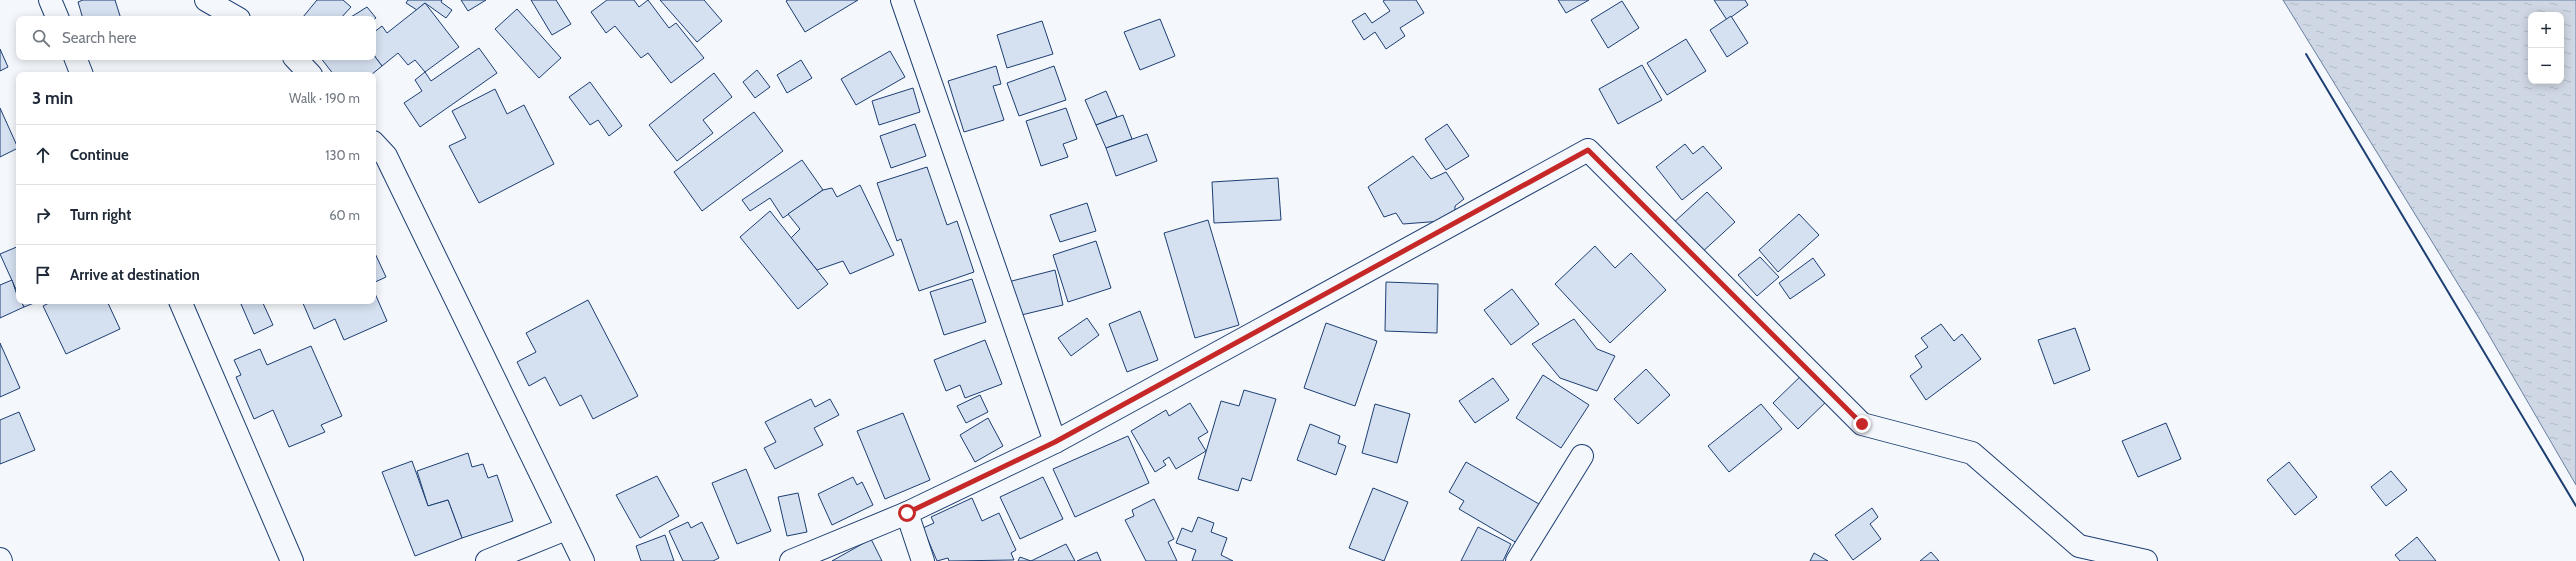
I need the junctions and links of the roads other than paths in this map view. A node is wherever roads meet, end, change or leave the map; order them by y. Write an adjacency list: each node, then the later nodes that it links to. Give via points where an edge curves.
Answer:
1 (50, 0): 4 (street)
2 (206, 0): 5 (street)
3 (902, 0): 12 (street)
4 (57, 16)
5 (234, 16)
6 (76, 60): 8 (street)
7 (297, 60): 9 (street)
8 (81, 72)
9 (308, 72)
10 (376, 145): 15 (street, via 386,156)
11 (181, 304): 16 (street)
12 (1055, 442): 14 (street); 22 (street, via 1588,150 1862,424 1972,453 2079,546)
13 (1582, 456): 21 (street)
14 (907, 513): 19 (street); 20 (street)
15 (566, 529): 17 (street); 18 (street)
16 (292, 561)
17 (487, 561)
18 (583, 561)
19 (791, 561)
20 (923, 561)
21 (1517, 561)
22 (2146, 561)

